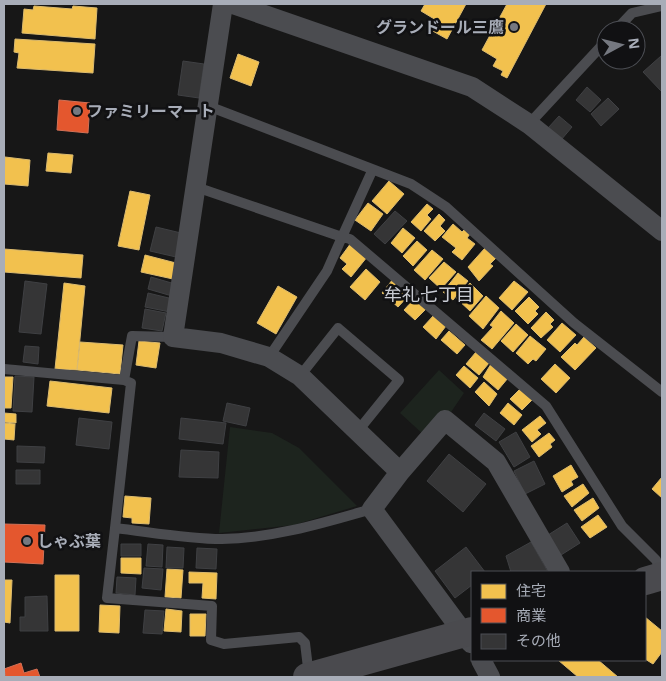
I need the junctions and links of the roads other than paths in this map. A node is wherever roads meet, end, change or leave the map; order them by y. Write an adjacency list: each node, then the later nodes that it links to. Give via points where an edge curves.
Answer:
1 (223, 4): 6 (street)
2 (232, 4): 7 (street, via 472,87)
3 (662, 6): 4 (lane, via 632,13)
4 (625, 20)
5 (596, 52): 7 (lane)
6 (208, 106): 8 (lane); 9 (street)
7 (529, 124): 10 (street)
8 (372, 171): 11 (lane); 17 (lane, via 410,184 446,207 574,323)
9 (196, 187): 11 (lane); 12 (street)
10 (662, 231)
11 (342, 237): 13 (lane, via 327,271); 23 (lane, via 350,239 369,254 546,406 622,526 656,560)
12 (173, 338): 13 (street, via 221,343); 16 (lane, via 132,336)
13 (269, 357): 15 (street)
14 (4, 368): 16 (lane)
15 (300, 376): 18 (street); 18 (lane, via 338,328 398,380)
16 (124, 380): 21 (lane, via 131,383)
17 (662, 392)
18 (357, 432): 19 (street)
19 (400, 472): 20 (street); 22 (street, via 445,420 496,462)
20 (372, 508): 21 (lane, via 293,531 240,538 221,539); 25 (street)
21 (115, 528): 27 (lane, via 107,598 212,606 211,640 224,644 299,637 306,643)
22 (559, 571)
23 (662, 574): 24 (street)
24 (646, 581)
25 (470, 636): 27 (street)
26 (482, 661): 28 (street)
27 (308, 677)
28 (490, 677)

